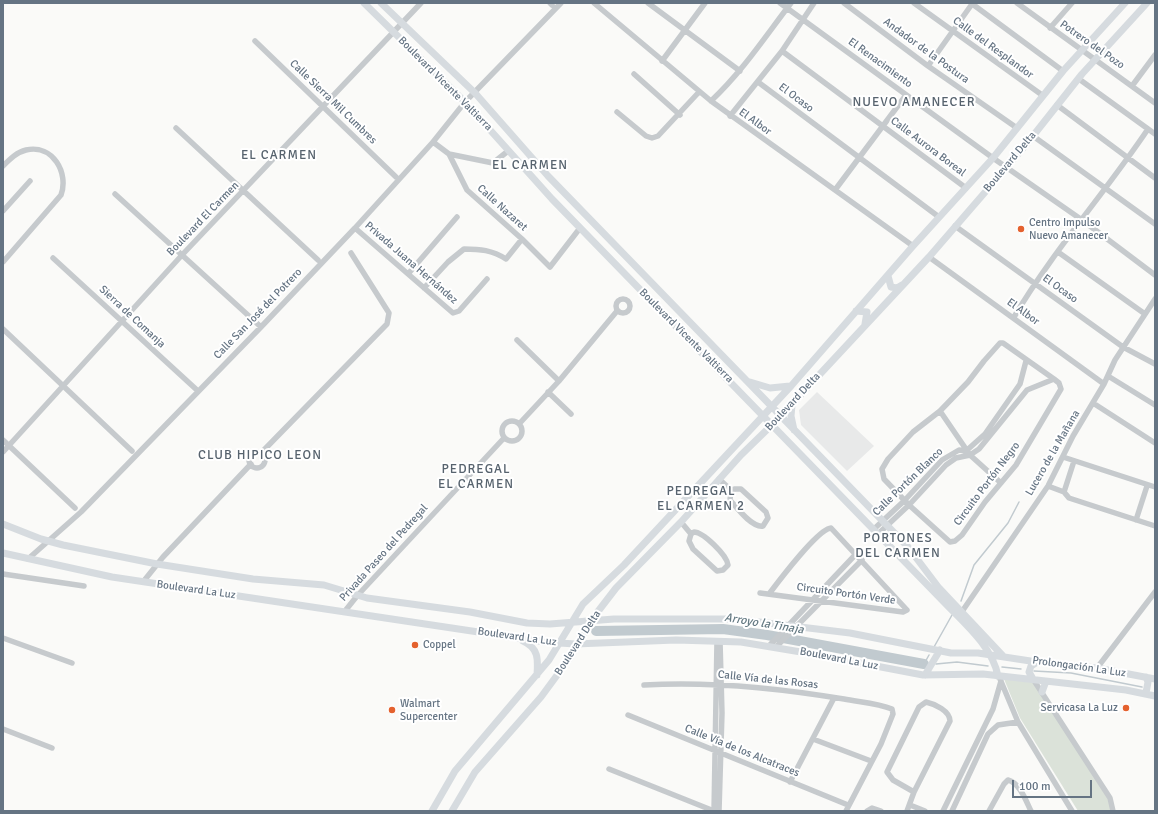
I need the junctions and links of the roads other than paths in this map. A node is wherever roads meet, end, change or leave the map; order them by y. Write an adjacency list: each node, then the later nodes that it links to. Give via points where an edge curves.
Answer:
1 (364, 3): 23 (main road, Boulevard Vicente Valtierra)
2 (381, 3): 19 (main road, Boulevard Vicente Valtierra)
3 (421, 3): 19 (street, Boulevard El Carmen)
4 (561, 3): 38 (street, Calle San José del Potrero)
5 (594, 3): 29 (street, El Albor)
6 (648, 3): 21 (street)
7 (705, 3): 21 (street)
8 (780, 3): 17 (street, El Renacimiento)
9 (814, 3): 18 (street)
10 (844, 3): 30 (street, Andador de la Postura)
11 (914, 3): 22 (street, Calle del Resplandor)
12 (972, 3): 22 (street); 32 (street)
13 (1072, 3): 20 (street)
14 (1125, 3): 26 (main road, Boulevard Delta)
15 (1147, 3): 28 (main road, Boulevard Delta)
16 (1021, 4): 20 (street, Potrero del Pozo)
17 (790, 7): 18 (street, El Renacimiento); 31 (street)
18 (801, 19): 25 (street); 39 (street, El Renacimiento)
19 (402, 23): 23 (street, Boulevard El Carmen); 38 (main road, Boulevard Vicente Valtierra)
20 (1050, 28): 26 (street, Potrero del Pozo)
21 (685, 30): 29 (street); 31 (street)
22 (953, 31): 30 (street); 40 (street, Calle del Resplandor)
23 (394, 32): 42 (main road, Boulevard Vicente Valtierra); 44 (street, Boulevard El Carmen)
24 (256, 41): 44 (street, Calle Sierra Mil Cumbres)
25 (782, 51): 35 (street); 49 (street, Calle Aurora Boreal)
26 (1081, 51): 28 (street, Potrero del Pozo); 32 (main road, Boulevard Delta)
27 (1155, 55): 36 (street)
28 (1097, 60): 34 (main road, Boulevard Delta); 36 (street, Potrero del Pozo)
29 (662, 61): 37 (street, El Albor)
30 (928, 66): 51 (street, Andador de la Postura)
31 (740, 71): 41 (street)
32 (1063, 71): 40 (main road, Boulevard Delta)
33 (634, 74): 47 (street)
34 (1079, 79): 45 (main road, Boulevard Delta); 52 (street)
35 (758, 82): 48 (street); 58 (street, El Ocaso)
36 (1132, 86): 43 (street, Potrero del Pozo)
37 (699, 92): 41 (street, El Albor); 47 (street)
38 (475, 93): 42 (street, Calle San José del Potrero); 110 (main road, Boulevard Vicente Valtierra, via 548,176)
39 (906, 95): 49 (street); 59 (street, El Renacimiento)
40 (1042, 95): 51 (main road, Boulevard Delta)
41 (711, 101): 48 (street, El Albor)
42 (465, 102): 55 (street, Calle San José del Potrero); 56 (main road, Boulevard Vicente Valtierra)
43 (1155, 103)
44 (322, 105): 63 (street, Calle Sierra Mil Cumbres); 69 (street, Boulevard El Carmen)
45 (1057, 105): 54 (main road, Boulevard Delta); 60 (street)
46 (617, 112): 47 (street, via 652,138 658,136)
47 (680, 114)
48 (730, 116): 68 (street, El Albor)
49 (882, 126): 58 (street); 66 (street, Calle Aurora Boreal)
50 (176, 128): 69 (street)
51 (1017, 128): 59 (main road, Boulevard Delta)
52 (1148, 129): 53 (street); 60 (street)
53 (1155, 134)
54 (1033, 136): 62 (main road, Boulevard Delta); 67 (street)
55 (433, 142): 57 (street, Calle Nazaret); 77 (street, Calle San José del Potrero)
56 (508, 151): 57 (street, via 493,163); 78 (main road, Boulevard Vicente Valtierra)
57 (449, 154): 79 (street, Calle Nazaret, via 467,190)
58 (859, 158): 68 (street); 73 (street, El Ocaso)
59 (993, 158): 62 (street, El Renacimiento); 66 (main road, Boulevard Delta)
60 (1128, 158): 64 (street); 67 (street)
61 (3, 166): 87 (street, via 10,158 25,150 42,151 55,160 64,175 64,183 61,195)
62 (1007, 167): 74 (street, El Renacimiento); 76 (main road, Boulevard Delta)
63 (396, 177)
64 (1155, 178)
65 (30, 181): 71 (street)
66 (966, 188): 73 (main road, Boulevard Delta)
67 (1106, 189): 74 (street); 75 (street)
68 (835, 190): 80 (street, El Albor)
69 (244, 191): 83 (street, Boulevard El Carmen); 86 (street)
70 (115, 194): 83 (street)
71 (3, 211)
72 (457, 217): 88 (street)
73 (938, 217): 80 (main road, Boulevard Delta)
74 (1082, 220): 82 (street); 89 (street, El Renacimiento)
75 (1155, 224)
76 (955, 226): 84 (main road, Boulevard Delta); 92 (street, El Ocaso)
77 (355, 228): 88 (street, Privada Juana Hernández); 102 (street, Calle San José del Potrero)
78 (580, 228): 79 (street, Calle Nazaret, via 550,267); 125 (main road, Boulevard Vicente Valtierra)
79 (522, 239): 94 (street, via 506,259 485,249 464,249)
80 (913, 246): 90 (main road, Boulevard Delta)
81 (351, 252): 137 (street, via 389,313 387,324)
82 (1058, 252): 92 (street); 98 (street)
83 (182, 255): 100 (street, Boulevard El Carmen); 102 (street)
84 (929, 257): 93 (main road, Boulevard Delta); 99 (street, El Albor)
85 (53, 258): 100 (street, Sierra de Comanja)
86 (318, 260)
87 (3, 262)
88 (408, 274): 94 (street, Privada Juana Hernández)
89 (1155, 275)
90 (888, 276): 93 (main road, via 891,287 897,288); 97 (main road, Boulevard Delta)
91 (486, 279): 94 (street, Privada Juana Hernández, via 456,314)
92 (1035, 283): 99 (street); 105 (street, El Ocaso)
93 (902, 285): 101 (main road, Boulevard Delta)
94 (424, 288)
95 (1155, 299): 98 (street, Lucero de la Mañana)
96 (617, 311): 111 (street)
97 (856, 311): 101 (main road, via 867,312); 115 (main road, Boulevard Delta)
98 (1145, 314): 105 (street, Lucero de la Mañana)
99 (1014, 318): 113 (street, El Albor)
100 (123, 322): 114 (street, Boulevard El Carmen); 117 (street, Sierra de Comanja)
101 (865, 326): 119 (main road, Boulevard Delta)
102 (261, 327): 117 (street, Calle San José del Potrero)
103 (3, 329): 114 (street)
104 (517, 340): 111 (street)
105 (1123, 347): 107 (street, El Ocaso); 108 (street, Lucero de la Mañana)
106 (1026, 360): 109 (street, Circuito Portón Negro); 112 (street, Calle Portón Blanco); 123 (street, Circuito Portón Negro, via 1000,343)
107 (1155, 364)
108 (1108, 376): 113 (street, Lucero de la Mañana); 121 (street)
109 (1054, 379): 116 (street, Calle Portón Blanco); 144 (street, Circuito Portón Negro, via 1061,389 1028,446)
110 (747, 380): 115 (main road, via 770,388); 122 (main road, Boulevard Vicente Valtierra)
111 (559, 381): 118 (street)
112 (1020, 384): 116 (street); 138 (street, Calle Portón Blanco, via 985,434)
113 (1104, 384): 120 (street, Lucero de la Mañana)
114 (64, 386): 133 (street, Boulevard El Carmen); 135 (street)
115 (790, 386): 122 (main road, Boulevard Delta)
116 (1027, 390): 138 (street, Calle Portón Blanco, via 989,439 979,449)
117 (198, 391): 161 (street, Calle San José del Potrero, via 81,512)
118 (548, 392): 124 (street); 127 (street)
119 (793, 403): 126 (main road, Boulevard Delta); 129 (main road, via 791,416)
120 (1093, 403): 132 (street); 140 (street, Lucero de la Mañana, via 1072,436)
121 (1155, 405)
122 (771, 407): 125 (main road, Boulevard Delta); 126 (main road, Boulevard Vicente Valtierra)
123 (940, 411): 138 (street); 150 (street, Circuito Portón Negro, via 913,432 883,465 883,478)
124 (571, 414)
125 (763, 414): 128 (main road, Boulevard Vicente Valtierra); 134 (main road, Boulevard Delta)
126 (780, 417): 128 (main road, Boulevard Delta); 129 (main road, Boulevard Vicente Valtierra)
127 (519, 424): 130 (street, via 520,436 513,441); 130 (street, via 506,422 502,430)
128 (773, 424): 139 (main road, Boulevard Delta); 159 (main road, Boulevard Vicente Valtierra)
129 (794, 430): 157 (main road, Boulevard Vicente Valtierra)
130 (504, 438): 173 (street, Privada Paseo del Pedregal)
131 (3, 440): 133 (street)
132 (1155, 443)
133 (9, 446): 136 (street, Boulevard El Carmen); 152 (street)
134 (733, 446): 139 (main road); 151 (main road, Boulevard Delta)
135 (132, 451)
136 (3, 452)
137 (261, 453): 142 (street, via 257,452 250,456); 142 (street, via 265,460 264,464 257,467)
138 (968, 453): 144 (street); 150 (street, Calle Portón Blanco, via 946,465)
139 (742, 455): 143 (main road, Boulevard Delta)
140 (1064, 457): 141 (street); 145 (street, Lucero de la Mañana)
141 (1074, 461): 146 (street); 149 (street)
142 (251, 464): 166 (street)
143 (719, 479): 148 (street); 153 (main road, Boulevard Delta)
144 (1001, 483): 150 (street, Circuito Portón Negro, via 962,535 953,542 948,541)
145 (1048, 486): 149 (street); 178 (street, Lucero de la Mañana)
146 (1147, 486): 147 (street); 154 (street)
147 (1155, 487)
148 (731, 490): 148 (street, via 730,500 738,509 758,526 765,524 768,516 766,512 741,490)
149 (1064, 492): 154 (street, via 1069,498)
150 (906, 503): 157 (street, Calle Portón Blanco)
151 (678, 505): 153 (main road); 181 (main road, Boulevard Delta, via 624,565 583,604)
152 (76, 508)
153 (688, 514): 155 (main road, Boulevard Delta)
154 (1136, 520): 158 (street)
155 (681, 522): 160 (street); 176 (main road, Boulevard Delta)
156 (3, 524): 161 (main road, Boulevard La Luz)
157 (885, 524): 159 (street, Calle Portón Blanco); 178 (main road, Boulevard Vicente Valtierra, via 908,547)
158 (1155, 526)
159 (876, 531): 190 (main road, Boulevard Vicente Valtierra, via 983,644)
160 (691, 534): 160 (street, via 689,544 717,571 728,565 726,558 702,535 697,532)
161 (48, 541): 164 (street, Calle San José del Potrero); 166 (main road, Boulevard La Luz)
162 (3, 553): 164 (main road, Boulevard La Luz)
163 (856, 554): 165 (street, Circuito Portón Verde); 172 (street, Circuito Portón Verde, via 834,529 827,529 803,552); 174 (street)
164 (28, 560): 168 (main road, Boulevard La Luz)
165 (862, 560): 175 (street); 175 (street, Circuito Portón Verde, via 907,608 907,612)
166 (157, 564): 168 (street); 173 (main road, Boulevard La Luz, via 253,579 324,585)
167 (3, 574): 169 (street)
168 (143, 582): 177 (main road, Boulevard La Luz)
169 (84, 586)
170 (760, 592): 172 (street, Circuito Portón Verde)
171 (1155, 592): 194 (street)
172 (769, 594): 174 (street, Circuito Portón Verde)
173 (357, 596): 177 (street, Privada Paseo del Pedregal); 181 (main road, Boulevard La Luz, via 527,623 550,624)
174 (812, 599): 175 (street, Circuito Portón Verde); 182 (street)
175 (822, 600): 182 (street)
176 (604, 603): 179 (main road, via 607,614); 180 (main road, Boulevard Delta)
177 (345, 611): 184 (main road, Boulevard La Luz)
178 (961, 613): 191 (main road, Boulevard Vicente Valtierra)
179 (614, 619): 180 (main road, Boulevard La Luz); 182 (main road, Boulevard La Luz, via 734,619)
180 (593, 620): 181 (main road, Boulevard La Luz); 187 (main road, Boulevard Delta)
181 (572, 621): 186 (main road, Boulevard Delta)
182 (793, 626): 188 (street); 189 (main road, Boulevard La Luz, via 850,633)
183 (3, 638): 193 (street)
184 (515, 638): 186 (main road, Boulevard La Luz); 196 (main road, via 532,646 536,651)
185 (718, 641): 187 (main road, Boulevard La Luz, via 644,640); 188 (main road, Boulevard La Luz); 202 (street)
186 (560, 643): 187 (main road, Boulevard La Luz); 196 (main road, Boulevard Delta)
187 (580, 643): 224 (main road, Boulevard Delta, via 541,697 475,772)
188 (775, 644): 195 (main road, Boulevard La Luz)
189 (940, 650): 190 (main road, Boulevard La Luz, via 951,653); 195 (main road)
190 (989, 654): 191 (main road, Boulevard La Luz); 198 (main road, Boulevard Vicente Valtierra, via 996,665)
191 (1003, 656): 192 (main road, Prolongación La Luz)
192 (1037, 662): 194 (main road, Prolongación La Luz); 199 (main road, via 1031,666 1029,672)
193 (72, 663)
194 (1097, 668): 197 (main road, Prolongación La Luz)
195 (925, 675): 198 (main road, Boulevard La Luz, via 974,673)
196 (537, 676): 223 (main road, Boulevard Delta, via 455,771)
197 (1146, 677): 200 (main road, Prolongación La Luz); 205 (main road)
198 (999, 678): 199 (main road, Boulevard La Luz); 209 (street); 215 (street, via 993,709)
199 (1033, 679): 201 (main road, Prolongación La Luz); 204 (street)
200 (1155, 679)
201 (1046, 681): 204 (main road); 205 (main road, Prolongación La Luz)
202 (719, 684): 203 (street, Calle Vía de las Rosas); 207 (street, Calle Vía de las Rosas); 213 (street)
203 (644, 685)
204 (1042, 692): 234 (street, via 1110,798)
205 (1146, 693): 206 (main road, Prolongación La Luz)
206 (1155, 696)
207 (834, 698): 211 (street); 214 (street, Calle Vía de las Rosas, via 893,711)
208 (628, 715): 213 (street, Calle Vía de los Alcatraces)
209 (1018, 722): 217 (street, via 998,725 988,734); 233 (street)
210 (3, 729): 212 (street)
211 (813, 738): 214 (street); 218 (street)
212 (52, 748)
213 (717, 752): 218 (street, Calle Vía de los Alcatraces); 225 (street); 226 (street)
214 (871, 761): 220 (street)
215 (966, 762): 217 (street); 230 (street)
216 (609, 769): 225 (street)
217 (973, 769): 231 (street)
218 (790, 782): 220 (street, Calle Vía de los Alcatraces)
219 (914, 792): 219 (street, via 950,721 947,712 926,702 919,707 887,772 893,780); 221 (street)
220 (847, 808)
221 (908, 809): 229 (street)
222 (992, 810): 232 (street, via 1008,780 1019,789)
223 (432, 811)
224 (452, 811)
225 (714, 811)
226 (719, 811)
227 (867, 811): 228 (street, via 872,808)
228 (880, 811)
229 (925, 811)
230 (943, 811)
231 (952, 811)
232 (1031, 811)
233 (1072, 811)
234 (1113, 811)

